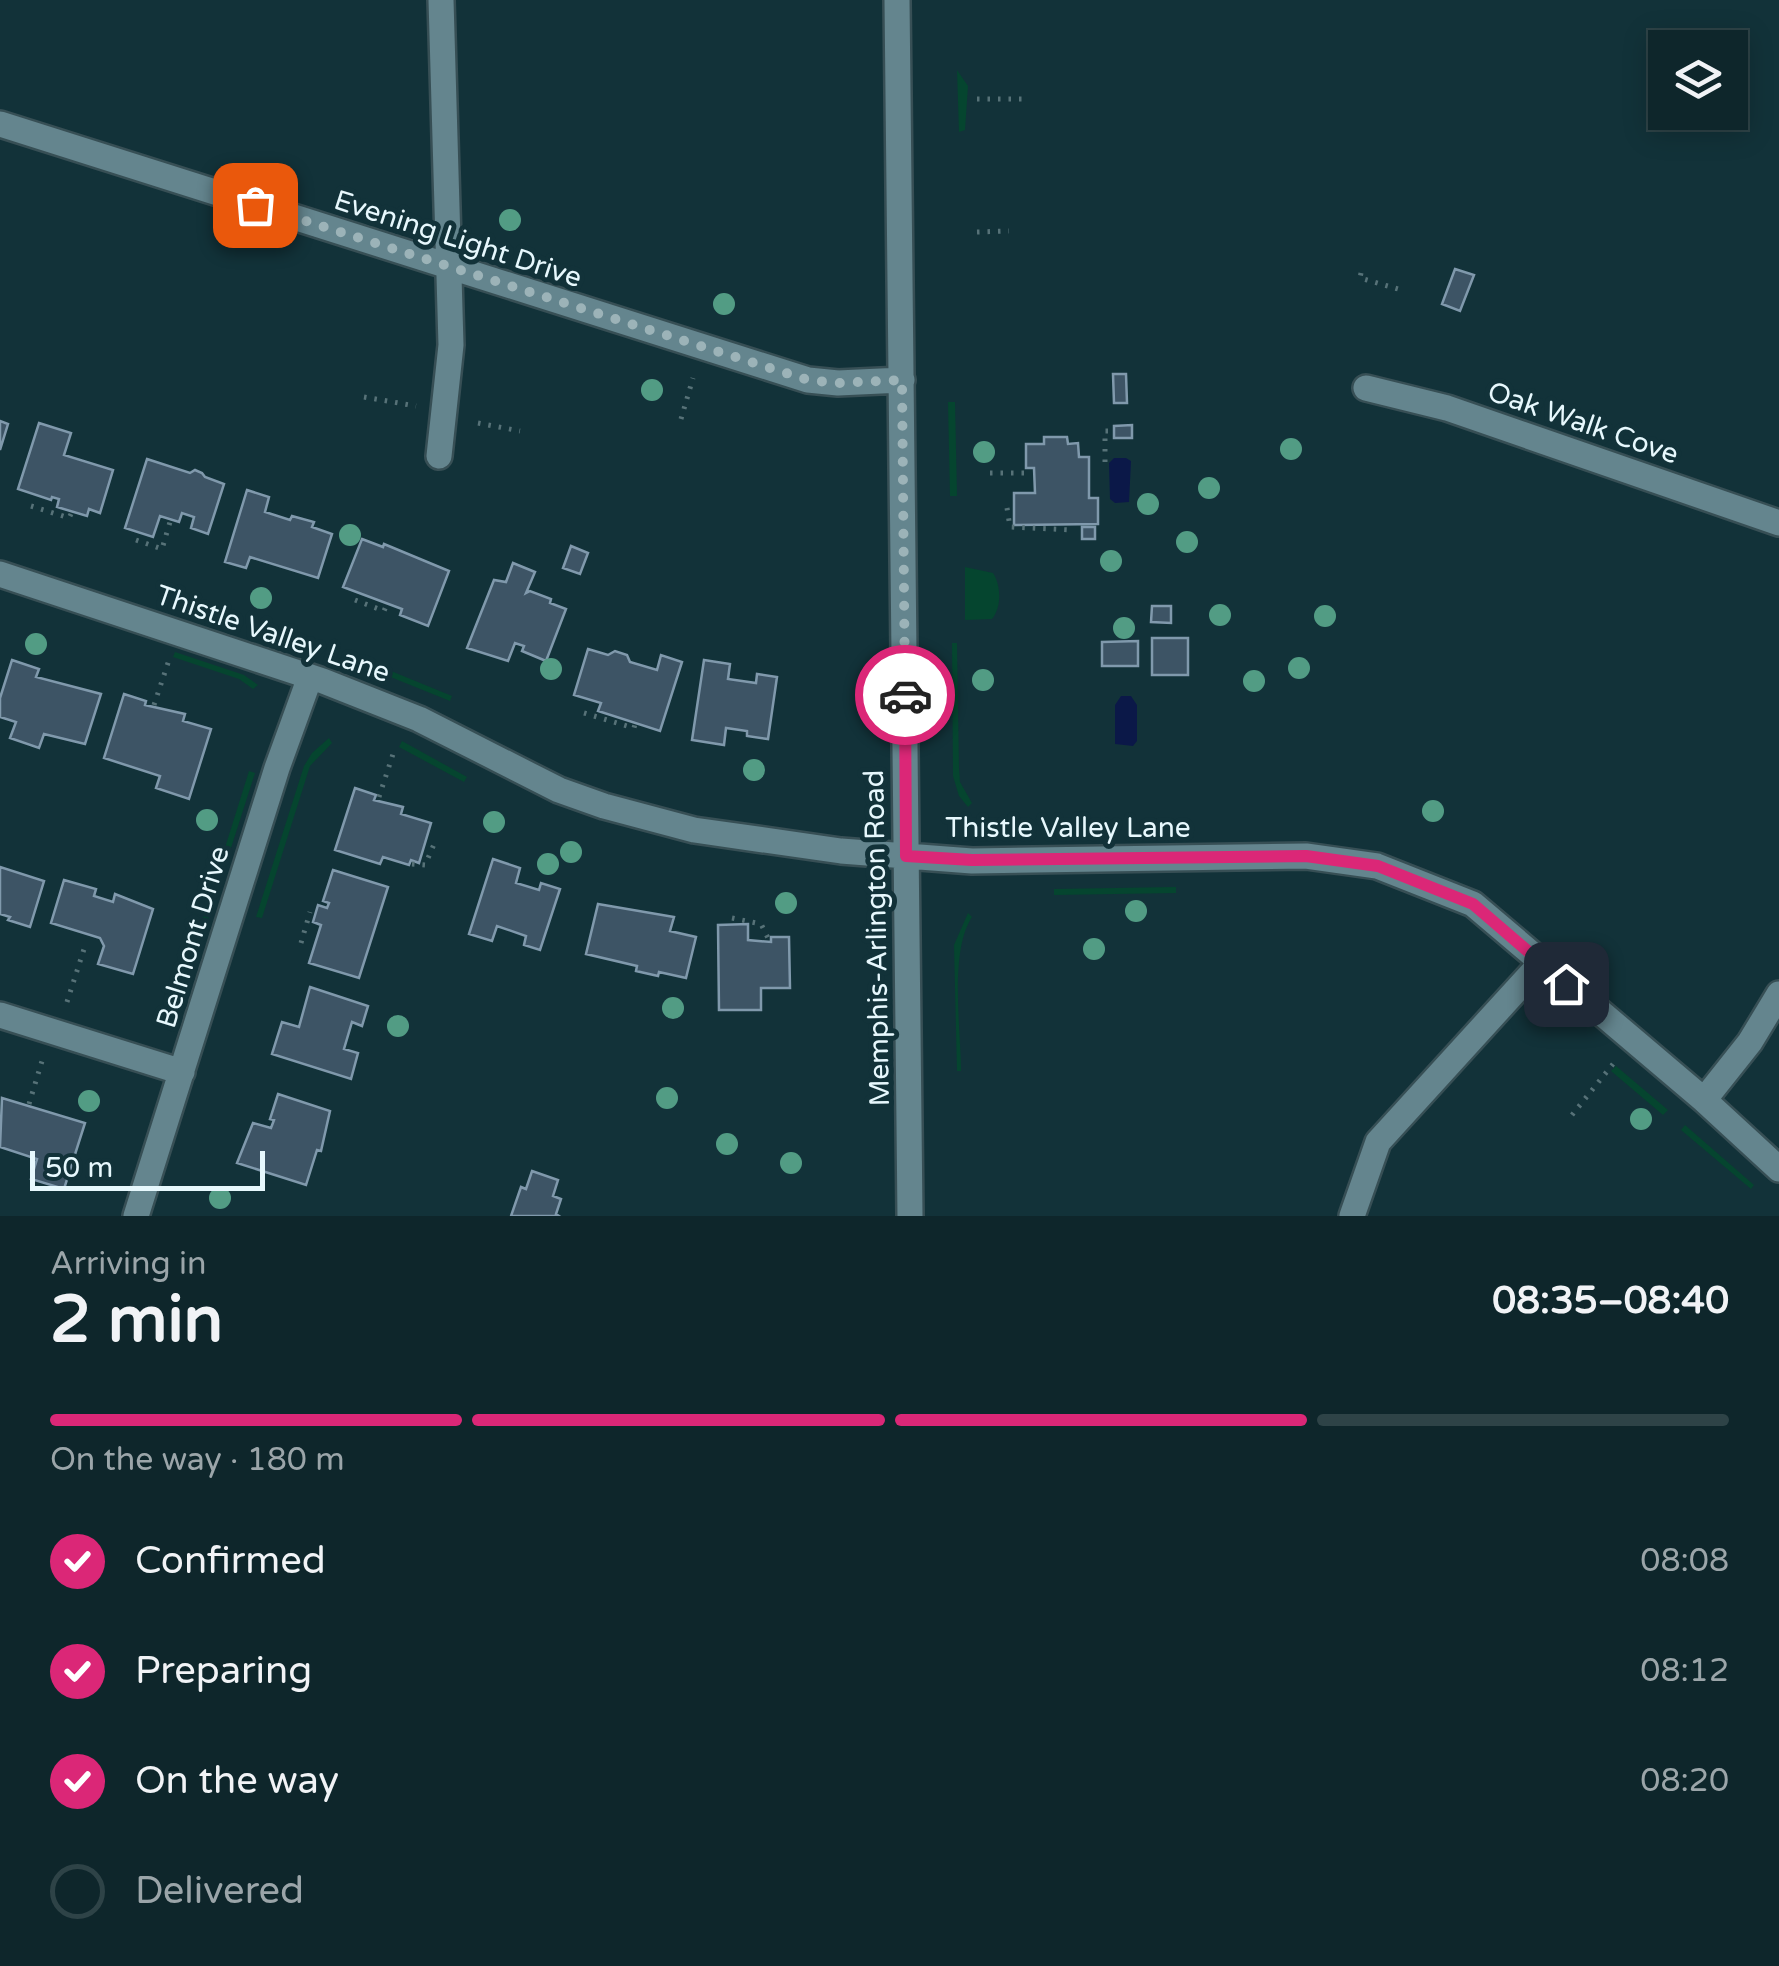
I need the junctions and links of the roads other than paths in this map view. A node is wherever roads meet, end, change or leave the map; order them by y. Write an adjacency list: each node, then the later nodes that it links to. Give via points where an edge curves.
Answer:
1 (441, 0): 4 (street)
2 (897, 0): 5 (street, Memphis-Arlington Road)
3 (0, 124): 4 (street, Evening Light Drive)
4 (448, 266): 5 (street, Evening Light Drive, via 808,380); 7 (street, via 450,346)
5 (902, 380): 11 (street, Memphis-Arlington Road)
6 (1366, 388): 8 (street, Oak Walk Cove, via 1446,408)
7 (439, 456)
8 (1779, 523)
9 (0, 574): 10 (street, Thistle Valley Lane)
10 (310, 677): 11 (street, Thistle Valley Lane, via 399,710 526,776 604,806 708,832); 15 (street, Belmont Drive)
11 (906, 856): 12 (street, Thistle Valley Lane, via 1325,857 1378,866 1473,904); 19 (street, Memphis-Arlington Road)
12 (1541, 963): 16 (street, Thistle Valley Lane); 20 (street, via 1378,1142)
13 (1779, 994): 16 (street)
14 (0, 1015): 15 (street)
15 (182, 1072): 18 (street, Belmont Drive)
16 (1704, 1100): 17 (street, Thistle Valley Lane)
17 (1779, 1169)
18 (136, 1216)
19 (910, 1216)
20 (1352, 1216)

